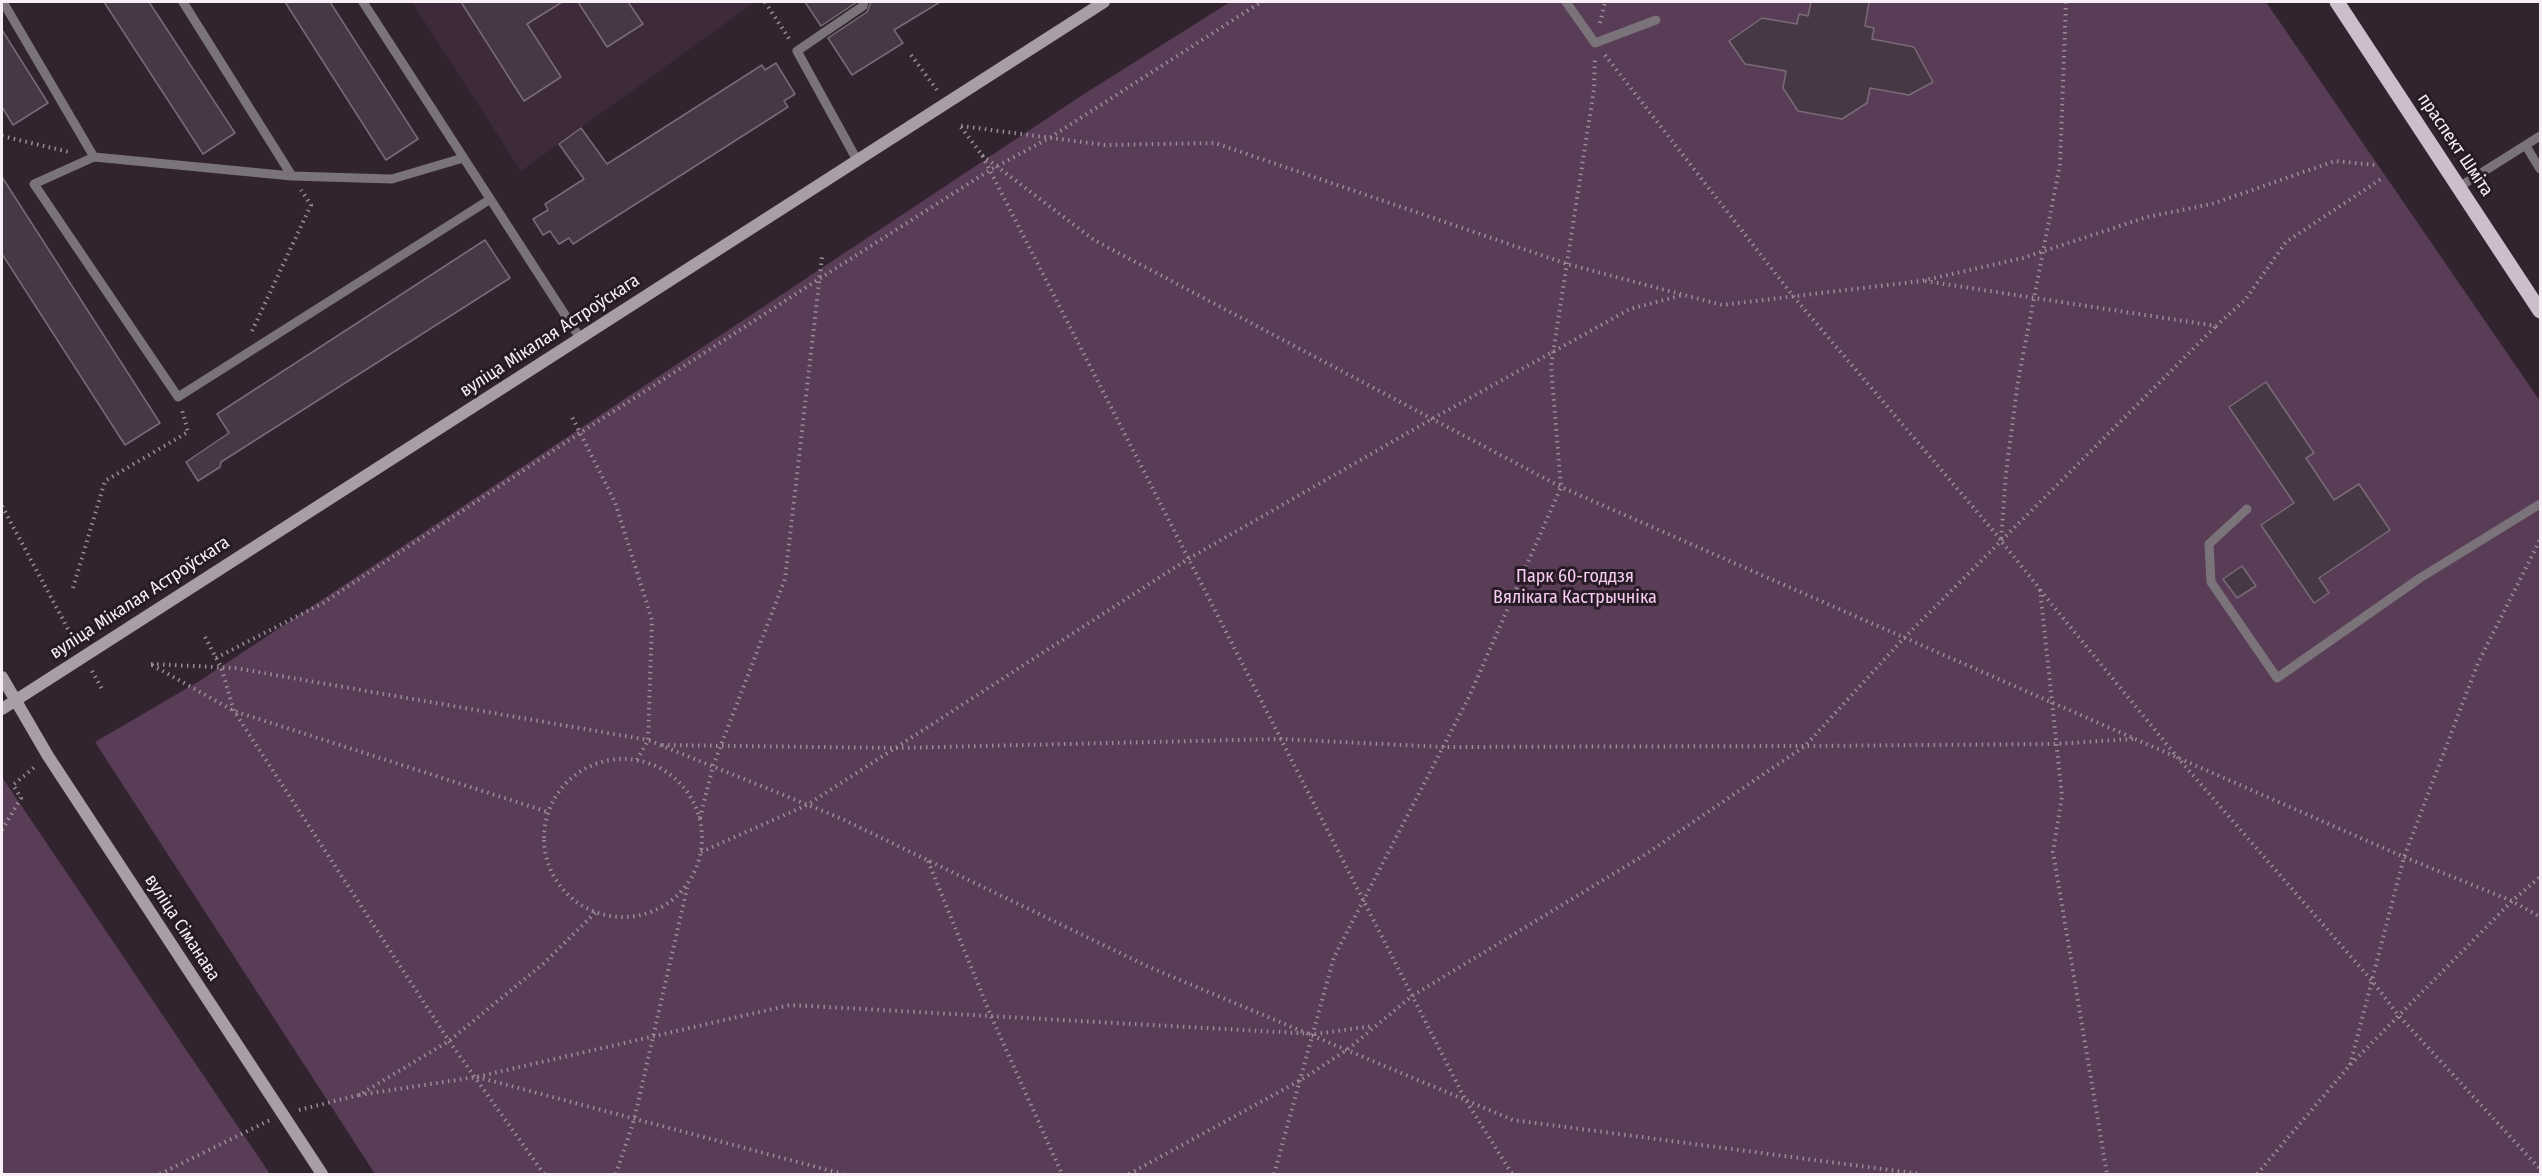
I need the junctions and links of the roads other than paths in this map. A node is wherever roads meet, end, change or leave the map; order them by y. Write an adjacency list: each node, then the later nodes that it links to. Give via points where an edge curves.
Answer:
1 (3, 2): 11 (lane)
2 (183, 2): 15 (lane)
3 (363, 2): 12 (lane)
4 (864, 2): 13 (lane, via 797,51)
5 (1104, 2): 13 (main road, вуліца Мікалая Астроўскага)
6 (1566, 2): 8 (lane, via 1595,43)
7 (2337, 2): 16 (main road, праспект Шміта)
8 (1656, 20)
9 (2541, 136): 10 (lane)
10 (2526, 146): 14 (lane); 16 (lane)
11 (93, 157): 15 (lane); 17 (lane, via 34,184 178,397)
12 (463, 158): 15 (lane, via 392,179); 17 (lane)
13 (857, 160): 19 (main road, вуліца Мікалая Астроўскага)
14 (2541, 169)
15 (292, 176)
16 (2459, 187): 18 (main road, праспект Шміта)
17 (489, 200): 19 (lane, via 548,284)
18 (2541, 311)
19 (580, 338): 23 (main road, вуліца Мікалая Астроўскага)
20 (2541, 504): 21 (lane, via 2420,578 2277,678 2211,582 2209,544)
21 (2247, 509)
22 (2, 677): 23 (main road, вуліца Сіманава)
23 (15, 700): 24 (main road); 25 (main road, вуліца Сіманава)
24 (2, 709)
25 (322, 1174)

